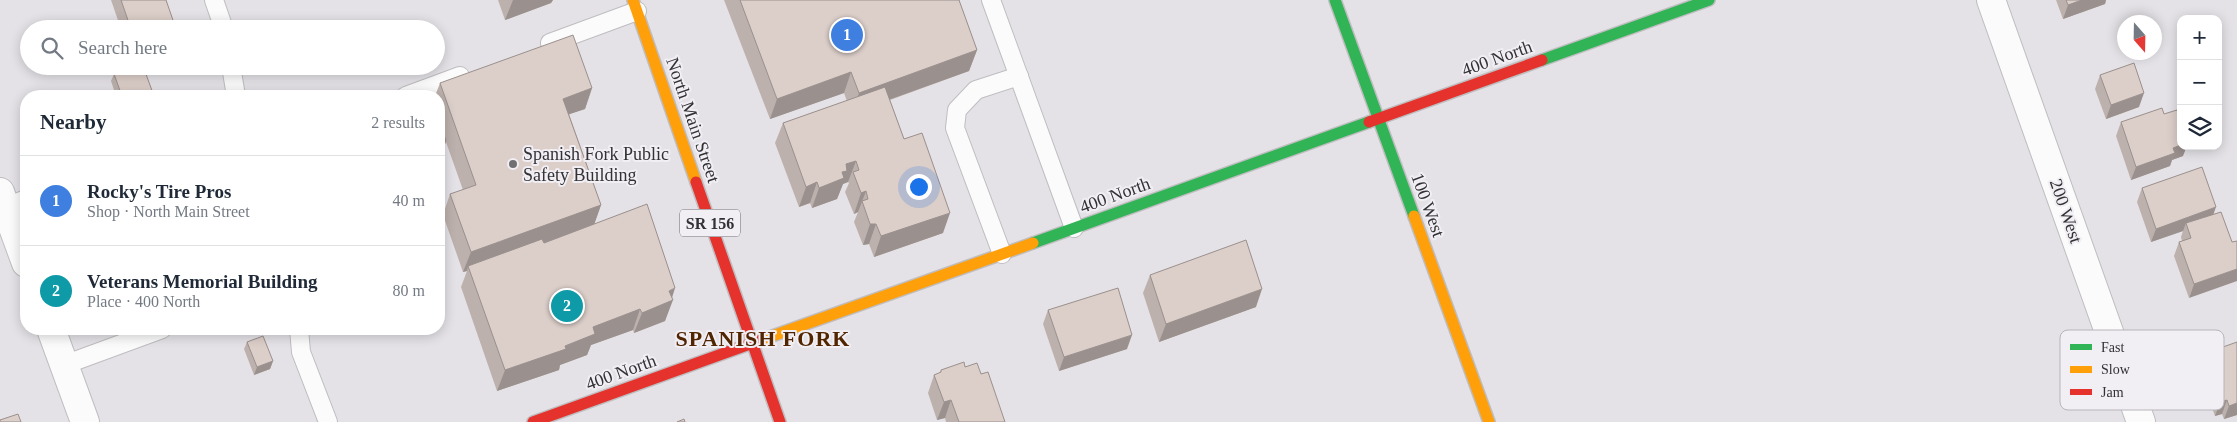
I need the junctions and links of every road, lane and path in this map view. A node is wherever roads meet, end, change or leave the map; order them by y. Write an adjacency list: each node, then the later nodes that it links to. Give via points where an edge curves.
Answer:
1 (214, 0): 7 (lane)
2 (991, 0): 11 (lane)
3 (1335, 0): 14 (main road, 100 West)
4 (1709, 0): 14 (main road, 400 North)
5 (1991, 0): 19 (street, 200 West)
6 (635, 6): 8 (lane); 23 (main road, North Main Street / SR 156)
7 (221, 20)
8 (530, 51)
9 (477, 70): 13 (lane)
10 (232, 75): 12 (lane)
11 (1019, 76): 16 (lane); 18 (lane, via 976,90 957,110 955,128)
12 (235, 90)
13 (422, 90)
14 (1378, 119): 16 (main road, 400 North); 30 (main road, 100 West)
15 (11, 199): 17 (street)
16 (1074, 228): 18 (main road, 400 North)
17 (20, 237)
18 (1002, 254): 23 (main road, 400 North)
19 (2108, 330)
20 (53, 335): 24 (street)
21 (146, 335): 24 (lane)
22 (300, 335): 27 (lane, via 301,352)
23 (752, 343): 28 (main road, 400 North); 29 (main road, North Main Street / SR 156)
24 (64, 365): 26 (street)
25 (2136, 410): 31 (street, 200 West)
26 (85, 422)
27 (328, 422)
28 (533, 422)
29 (780, 422)
30 (1488, 422)
31 (2140, 422)

